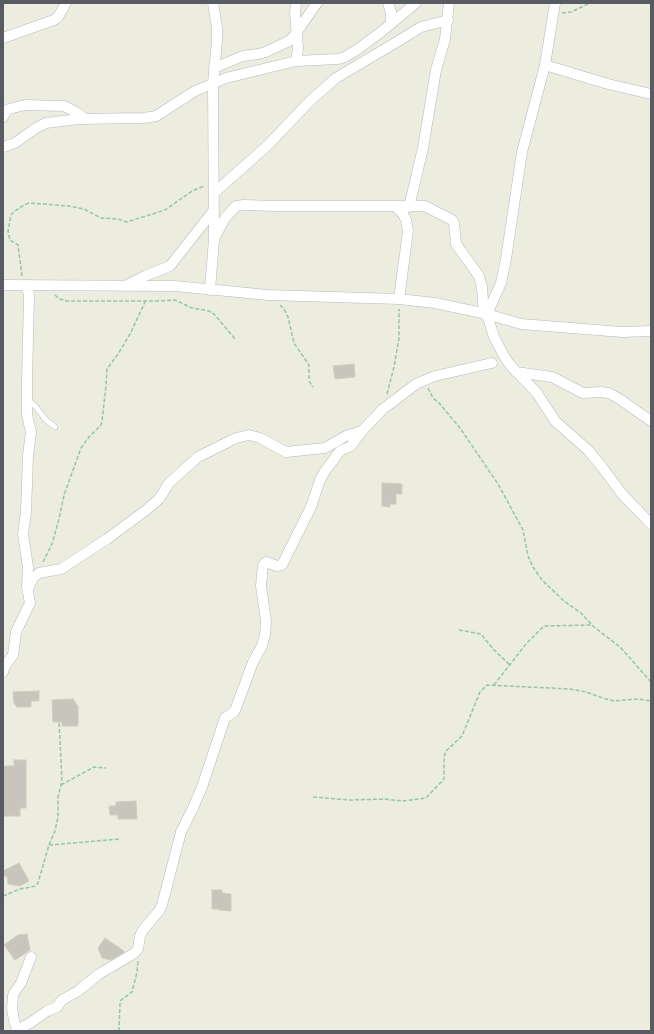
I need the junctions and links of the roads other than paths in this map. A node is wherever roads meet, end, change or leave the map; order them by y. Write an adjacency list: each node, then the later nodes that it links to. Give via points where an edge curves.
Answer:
1 (66, 3): 12 (street, via 54,20)
2 (213, 3): 15 (street, via 217,28)
3 (296, 3): 11 (street, via 294,13)
4 (317, 3): 11 (street)
5 (388, 3): 10 (street)
6 (416, 3): 10 (street)
7 (449, 3): 9 (street)
8 (555, 3): 14 (street)
9 (448, 20): 21 (street, via 420,27 336,78 268,145); 23 (street)
10 (391, 23): 13 (street, via 358,49 338,59)
11 (297, 32): 13 (street); 15 (street, via 289,41 266,52 238,58)
12 (3, 38)
13 (296, 61): 16 (street)
14 (545, 65): 17 (street); 31 (street, via 522,152 501,283)
15 (214, 68): 16 (street)
16 (213, 83): 19 (street, via 195,91 156,116); 21 (street)
17 (651, 94)
18 (4, 113): 19 (street, via 14,107 25,105 64,106)
19 (85, 119): 20 (street, via 42,124)
20 (3, 147)
21 (214, 188): 24 (street)
22 (396, 207): 23 (street); 25 (street, via 240,205 232,209 225,218); 30 (street, via 406,220 408,231)
23 (409, 207): 31 (street, via 425,206 452,220 456,244 479,276)
24 (214, 210): 25 (street); 28 (street, via 170,266)
25 (214, 239): 29 (street)
26 (3, 285): 27 (street)
27 (27, 285): 28 (street); 35 (street)
28 (125, 286): 29 (street, via 175,286)
29 (210, 290): 30 (street, via 268,295)
30 (399, 299): 31 (street, via 435,303)
31 (486, 314): 32 (street, via 521,324 622,332); 34 (street, via 494,337)
32 (651, 331)
33 (492, 363): 38 (street, via 424,380 383,409)
34 (516, 372): 36 (street, via 552,377 583,393 609,393); 39 (street, via 537,393 555,421 588,450 622,494)
35 (27, 399): 37 (lane); 40 (street, via 27,417 31,432 23,534)
36 (651, 421)
37 (55, 427)
38 (362, 431): 40 (street, via 346,436 325,448 286,452 260,438 249,435 236,438 198,457 169,483 159,499 107,539 61,569 42,571); 43 (street, via 351,446 340,451 325,471 312,507 282,565 266,562 263,565 261,586 266,621 262,646 253,662 234,712 225,718 202,787 181,832 162,906 143,930 138,948 57,1007)
39 (651, 524)
40 (28, 589): 41 (street, via 30,605 16,632 13,655)
41 (3, 672)
42 (31, 957): 43 (street, via 13,996 12,1008)
43 (17, 1031)

